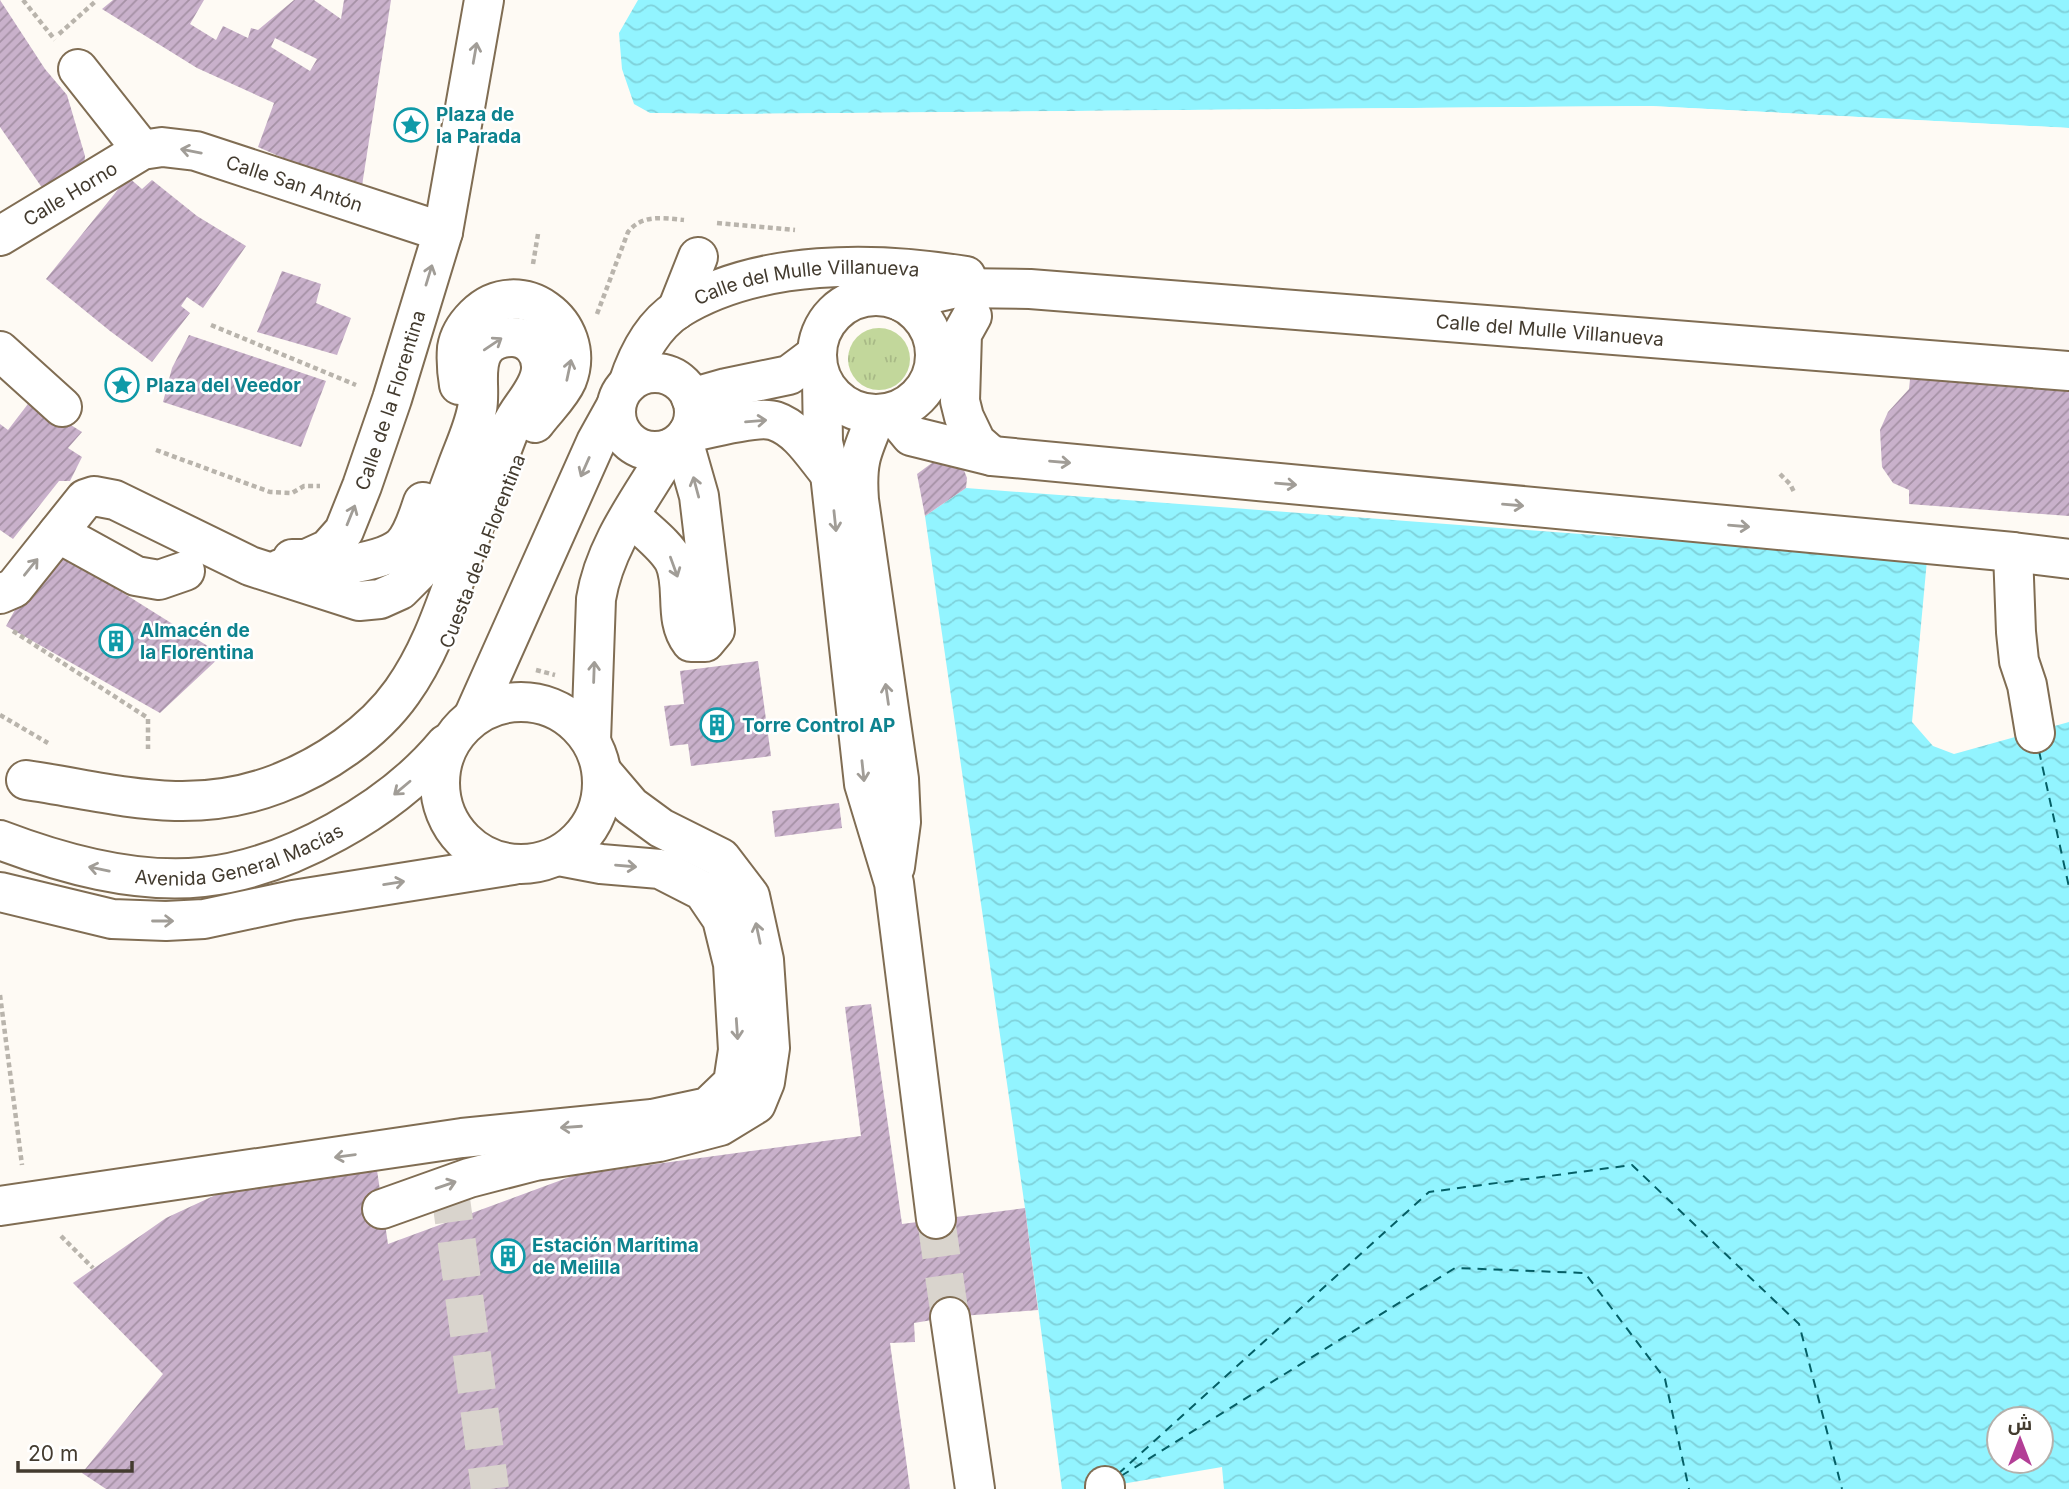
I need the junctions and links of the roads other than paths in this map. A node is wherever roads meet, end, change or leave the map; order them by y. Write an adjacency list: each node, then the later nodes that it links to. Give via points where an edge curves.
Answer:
1 (484, 0): 4 (street, Calle de la Florentina, one-way to 1)
2 (78, 69): 3 (street)
3 (142, 150): 4 (street, Calle San Antón, one-way to 3, via 196,151); 5 (street, Calle Horno)
4 (443, 232): 21 (street, Calle de la Florentina, one-way to 4, via 119,486 136,486 260,554 283,560 306,559 328,548 344,531 362,486)
5 (0, 236)
6 (698, 257): 10 (street)
7 (1030, 289): 8 (street, Calle del Mulle Villanueva, via 956,288); 10 (street, Calle del Mulle Villanueva, via 902,269 801,270 750,277); 11 (street, Calle del Mulle Villanueva, via 989,304); 15 (street, Calle del Mulle Villanueva)
8 (900, 301): 9 (street, via 863,297); 13 (street, via 920,315 933,335)
9 (841, 308): 14 (street, via 823,328); 17 (street, Calle del Mulle Villanueva, via 809,293 776,294 710,317 678,334 665,353)
10 (677, 310): 17 (street, Calle del Mulle Villanueva, via 641,350)
11 (972, 316): 13 (street, Calle del Mulle Villanueva); 19 (street, via 962,334 960,401)
12 (0, 351): 16 (street)
13 (933, 365): 18 (street, via 914,402); 19 (street, via 935,405)
14 (819, 367): 17 (street, via 726,387); 18 (street, via 829,392 850,409); 20 (street, via 823,442)
15 (2069, 371)
16 (62, 407)
17 (663, 412): 20 (street, one-way to 20, via 728,424 773,420 804,442); 22 (street); 22 (street, one-way to 17, via 674,562 683,632 691,642 705,642 715,630 699,496); 30 (street, Avenida General Macías, one-way to 30, via 596,442 500,656)
18 (884, 414): 19 (street, via 911,436); 37 (street, one-way to 18, via 901,822 899,779 857,472 860,455)
19 (982, 453): 24 (street, one-way to 24)
20 (830, 474): 37 (street, one-way to 37, via 864,784)
21 (106, 496): 23 (street, via 85,499); 26 (street)
22 (631, 516): 32 (street, one-way to 22, via 593,680 596,598 612,547)
23 (58, 533): 28 (street, via 136,576 159,580); 29 (street, one-way to 23, via 14,588)
24 (2013, 552): 25 (street); 31 (street, via 2016,632)
25 (2069, 559)
26 (250, 566): 27 (street); 27 (street, via 359,601 380,598)
27 (386, 568): 33 (street, Cuesta de la Florentina, via 413,529 454,421 459,386 457,345 466,325 482,309 503,300 544,308 560,322 569,340 567,381 521,447 450,643 408,713 379,741 314,784 277,801 198,820 116,817 77,808)
28 (186, 571)
29 (0, 594)
30 (462, 727): 32 (street, via 505,702 538,702 569,716); 34 (street, Avenida General Macías, one-way to 34, via 425,768 366,814 283,856 242,869 204,877 116,873); 36 (street, via 438,779 446,820 474,851)
31 (2035, 733)
32 (597, 756): 35 (street, via 600,805 585,834); 40 (street, one-way to 32, via 459,1181 535,1161 659,1142 720,1126 756,1104 770,1048 764,960 750,896 721,858 661,828 631,806)
33 (13, 771)
34 (0, 840)
35 (559, 856): 36 (street); 39 (street, one-way to 39, via 660,869 703,891 722,919 733,964 738,1050 733,1083 708,1107 652,1119 462,1139)
36 (513, 865): 38 (street, one-way to 36, via 112,919 166,921 204,919 326,894)
37 (894, 883): 41 (street)
38 (0, 892)
39 (0, 1206)
40 (382, 1209)
41 (936, 1219)
42 (950, 1317): 43 (street)
43 (975, 1489)

